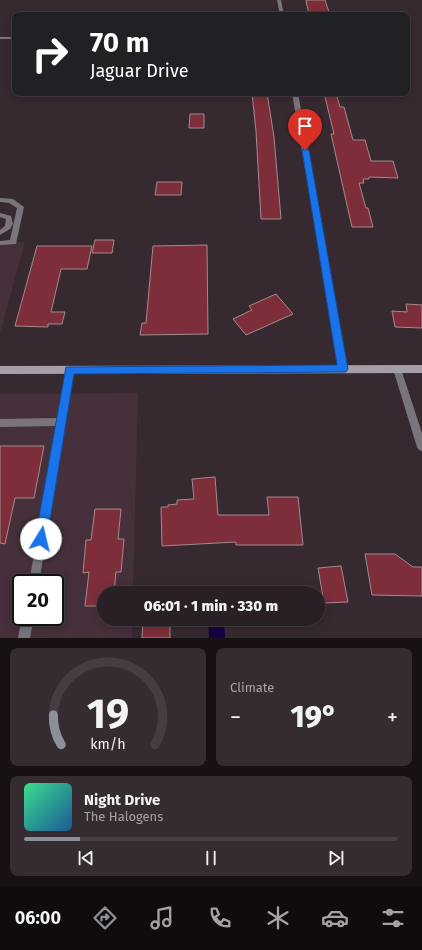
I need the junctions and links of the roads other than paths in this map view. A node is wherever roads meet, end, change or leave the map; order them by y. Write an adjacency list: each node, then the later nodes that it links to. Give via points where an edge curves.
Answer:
1 (279, 0): 2 (street)
2 (281, 12)
3 (0, 38): 4 (street)
4 (12, 38)
5 (296, 96): 10 (street)
6 (0, 200): 9 (street, via 11,201 22,207 13,242)
7 (0, 215): 8 (street, via 9,218 10,223 7,229)
8 (0, 233)
9 (0, 243)
10 (343, 369): 11 (main road); 14 (main road)
11 (397, 369): 12 (main road); 17 (street)
12 (422, 369)
13 (0, 370): 14 (main road)
14 (70, 370): 15 (street)
15 (60, 422): 16 (street); 18 (street)
16 (0, 423)
17 (422, 448)
18 (35, 574)
19 (26, 626): 20 (street)
20 (24, 638)

